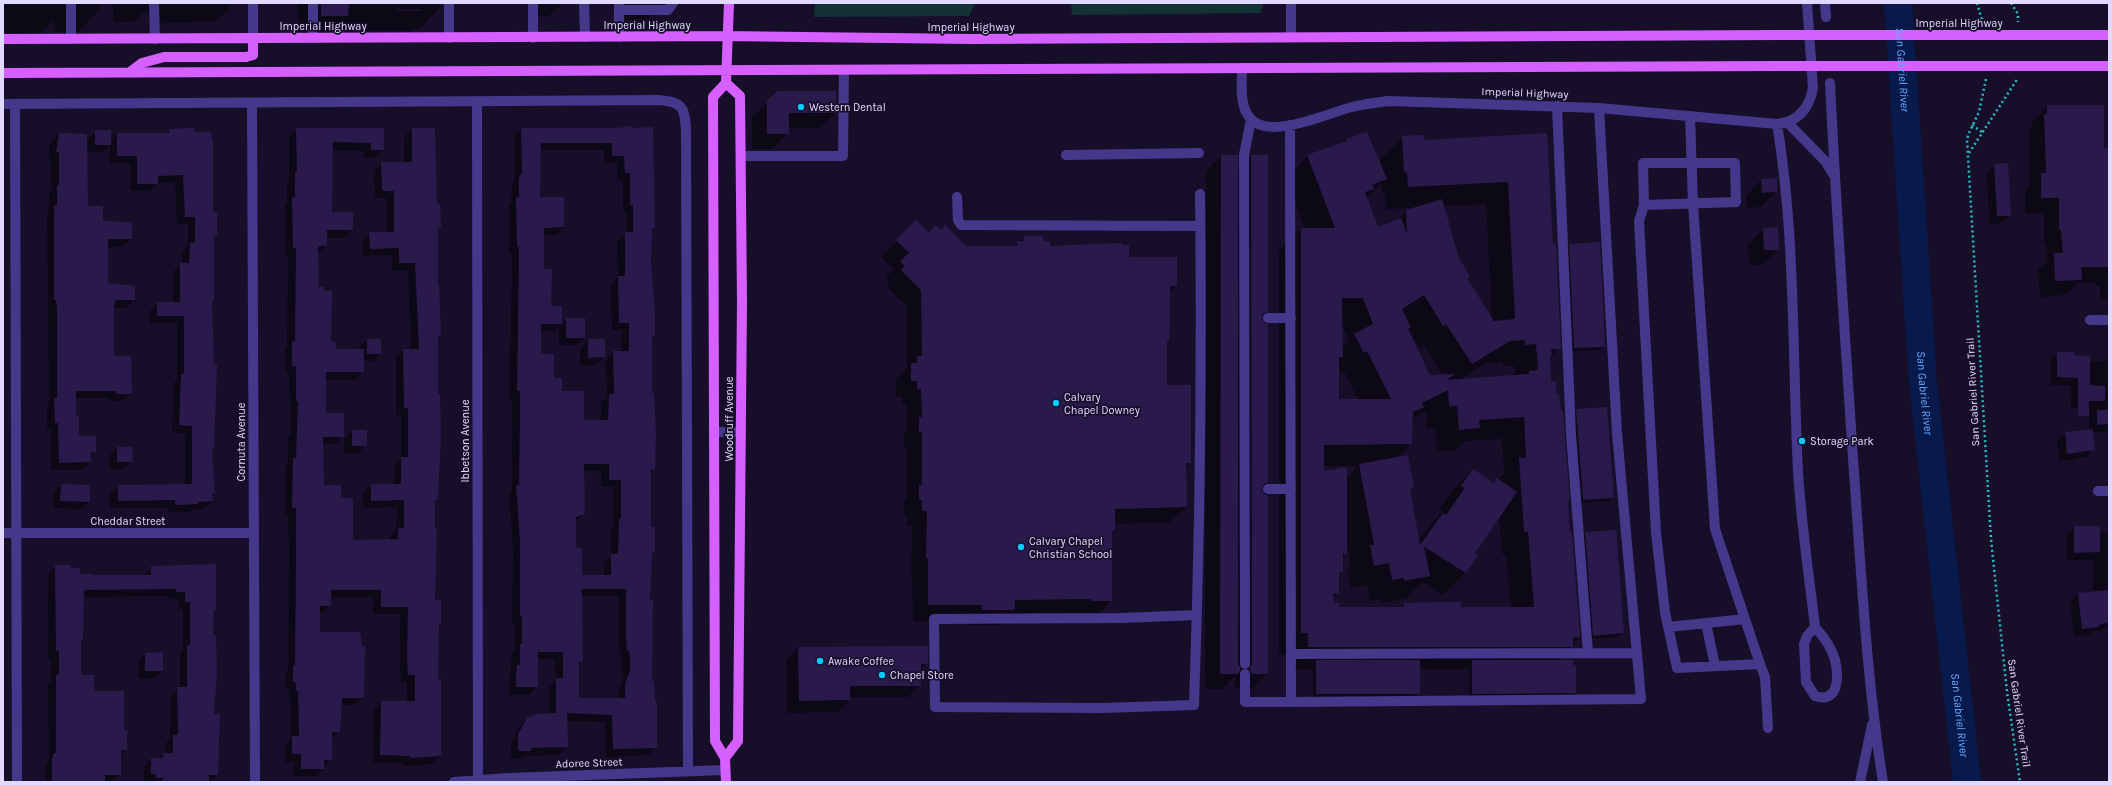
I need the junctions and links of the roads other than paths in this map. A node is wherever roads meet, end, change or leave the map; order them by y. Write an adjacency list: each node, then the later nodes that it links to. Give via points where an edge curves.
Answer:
1 (71, 3): 25 (street)
2 (154, 3): 26 (street)
3 (253, 3): 20 (street)
4 (313, 3): 21 (street)
5 (449, 3): 22 (street)
6 (533, 3): 23 (street)
7 (584, 3): 17 (street)
8 (673, 3): 13 (street, via 668,10)
9 (729, 3): 16 (main road)
10 (1291, 3): 19 (street)
11 (1807, 3): 43 (street, via 1813,88 1811,101 1798,118)
12 (1825, 3): 14 (street)
13 (619, 6): 18 (street)
14 (1826, 17)
15 (2109, 35): 19 (main road, Imperial Highway, bridge)
16 (727, 36): 18 (main road, Imperial Highway); 19 (main road, Imperial Highway, via 972,39); 28 (main road)
17 (585, 37): 18 (main road, Imperial Highway); 23 (main road, Imperial Highway)
18 (620, 37)
19 (1291, 37)
20 (253, 38): 21 (main road, Imperial Highway); 26 (main road, Imperial Highway); 31 (main road, via 253,55 246,58 164,57 142,63)
21 (313, 38): 22 (main road, Imperial Highway)
22 (449, 38): 23 (main road, Imperial Highway)
23 (533, 38)
24 (3, 39): 25 (main road, Imperial Highway)
25 (70, 39): 26 (main road, Imperial Highway)
26 (155, 39)
27 (2109, 66): 29 (main road, bridge)
28 (726, 68): 30 (main road); 31 (main road); 33 (main road)
29 (1242, 68): 30 (main road); 42 (street, via 1243,104)
30 (844, 70): 48 (street, via 843,156)
31 (130, 72): 32 (main road)
32 (3, 73)
33 (726, 83): 48 (main road, Woodruff Avenue, via 740,96); 60 (main road, Woodruff Avenue, via 713,97)
34 (1830, 83): 50 (street)
35 (477, 102): 36 (street); 84 (street, via 672,101 681,106 686,117); 85 (street, Ibbetson Avenue)
36 (252, 103): 38 (street); 68 (street, Cornuta Avenue)
37 (3, 104): 38 (street)
38 (15, 104): 67 (street)
39 (1558, 106): 40 (street, Imperial Highway); 45 (street, Imperial Highway, via 1388,101 1354,106); 74 (street, via 1571,434)
40 (1599, 108): 41 (street, Imperial Highway); 75 (street, via 1617,433)
41 (1690, 116): 44 (street, Imperial Highway); 49 (street)
42 (1251, 119): 45 (street, Imperial Highway, via 1270,128); 79 (street, via 1244,155 1245,702)
43 (1788, 123): 44 (street, Imperial Highway); 50 (street, via 1825,161)
44 (1777, 124): 73 (street, via 1785,173 1791,261 1798,472)
45 (1290, 125): 57 (street)
46 (1199, 153): 47 (street)
47 (1066, 155)
48 (741, 156): 61 (main road, Woodruff Avenue)
49 (1692, 163): 53 (street); 53 (street, via 1735,163 1736,186 1736,202); 54 (street, via 1643,164)
50 (1834, 176): 80 (street)
51 (1200, 194): 55 (street)
52 (957, 197): 55 (street, via 958,220 961,225)
53 (1693, 204): 54 (street); 70 (street, via 1715,529)
54 (1644, 205): 72 (street, via 1639,220 1656,533)
55 (1200, 226): 69 (street, via 1201,402)
56 (1268, 318): 57 (street)
57 (1291, 318): 63 (street)
58 (2090, 320): 59 (street)
59 (2109, 320)
60 (715, 432): 61 (street); 82 (main road, Woodruff Avenue, via 715,741)
61 (741, 432): 82 (main road, Woodruff Avenue, via 738,741)
62 (1268, 488): 63 (street)
63 (1291, 489): 76 (street)
64 (2098, 491): 65 (street)
65 (2109, 491)
66 (3, 533): 67 (street, Cheddar Street)
67 (16, 533): 68 (street, Cheddar Street); 86 (street)
68 (254, 533): 87 (street, Cornuta Avenue)
69 (1197, 615): 69 (street, via 1194,705 1103,708 935,707 934,619)
70 (1745, 619): 71 (street); 77 (street)
71 (1706, 623): 72 (street); 78 (street)
72 (1668, 627): 78 (street, via 1678,668)
73 (1815, 627): 73 (street, via 1804,644 1806,682 1815,696 1826,697 1833,694 1836,687 1835,660)
74 (1588, 653): 75 (street); 76 (street)
75 (1637, 653): 79 (street, via 1641,699)
76 (1291, 654): 79 (street)
77 (1760, 664): 78 (street); 81 (street, via 1764,674)
78 (1715, 666)
79 (1291, 702)
80 (1874, 716): 90 (street); 91 (street)
81 (1768, 728)
82 (725, 758): 83 (main road)
83 (725, 770): 84 (street, Adoree Street); 89 (main road)
84 (688, 771): 85 (street, Adoree Street)
85 (478, 780): 88 (street, Adoree Street)
86 (17, 782)
87 (255, 782)
88 (454, 782)
89 (726, 782)
90 (1860, 782)
91 (1883, 782)

